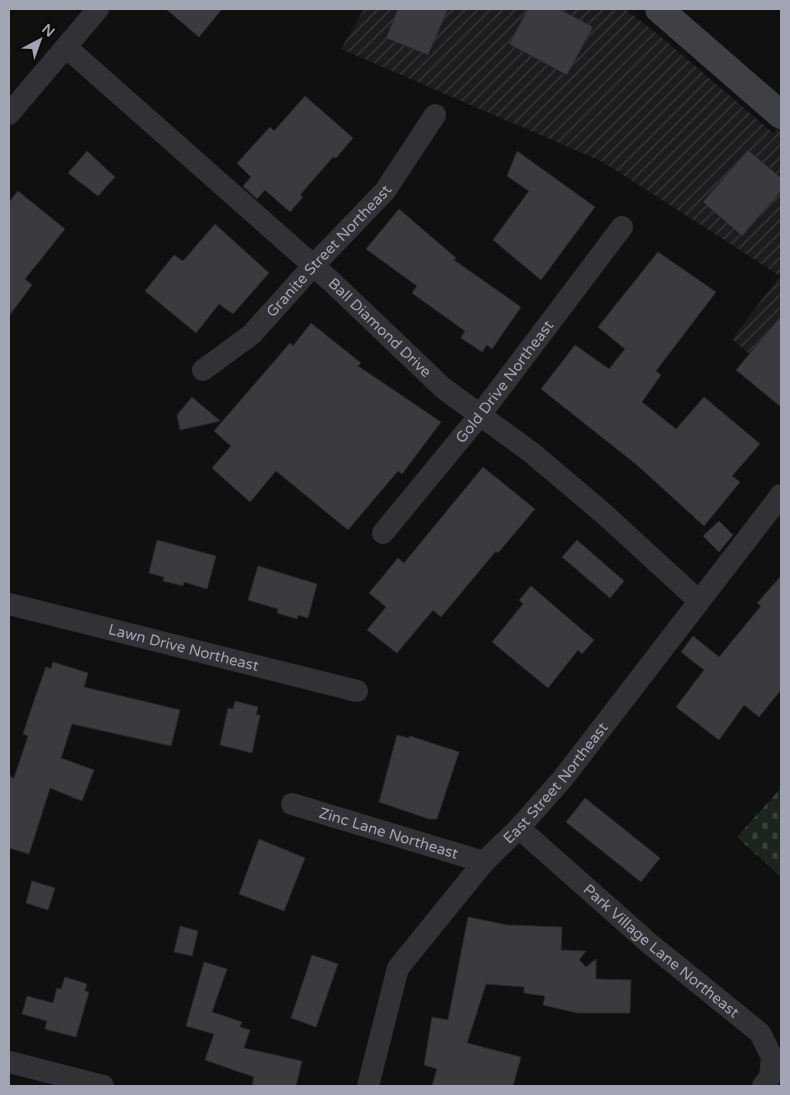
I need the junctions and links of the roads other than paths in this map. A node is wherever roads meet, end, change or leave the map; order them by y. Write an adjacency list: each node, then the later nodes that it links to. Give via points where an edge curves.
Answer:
1 (98, 9): 3 (street)
2 (659, 9): 6 (street)
3 (66, 48): 4 (street); 8 (street, Ball Diamond Drive)
4 (9, 114)
5 (435, 115): 8 (street, Granite Street Northeast, via 385,191)
6 (781, 115)
7 (622, 227): 10 (street, Gold Drive Northeast)
8 (313, 266): 9 (street, Granite Street Northeast, via 252,334); 10 (street, Ball Diamond Drive, via 443,388)
9 (203, 370)
10 (480, 415): 12 (street, Gold Drive Northeast); 13 (street, Ball Diamond Drive, via 532,453 603,513)
11 (781, 495): 13 (street, East Street Northeast)
12 (383, 533)
13 (699, 601): 17 (street, East Street Northeast, via 564,777)
14 (9, 604): 15 (street, Lawn Drive Northeast)
15 (357, 691)
16 (292, 804): 18 (street, Zinc Lane Northeast)
17 (520, 828): 18 (street, East Street Northeast); 22 (street, Park Village Lane Northeast, via 650,944 760,1033 772,1057 770,1077)
18 (484, 862): 21 (street, East Street Northeast, via 398,968)
19 (9, 1062): 20 (street)
20 (103, 1086)
21 (368, 1086)
22 (763, 1086)

